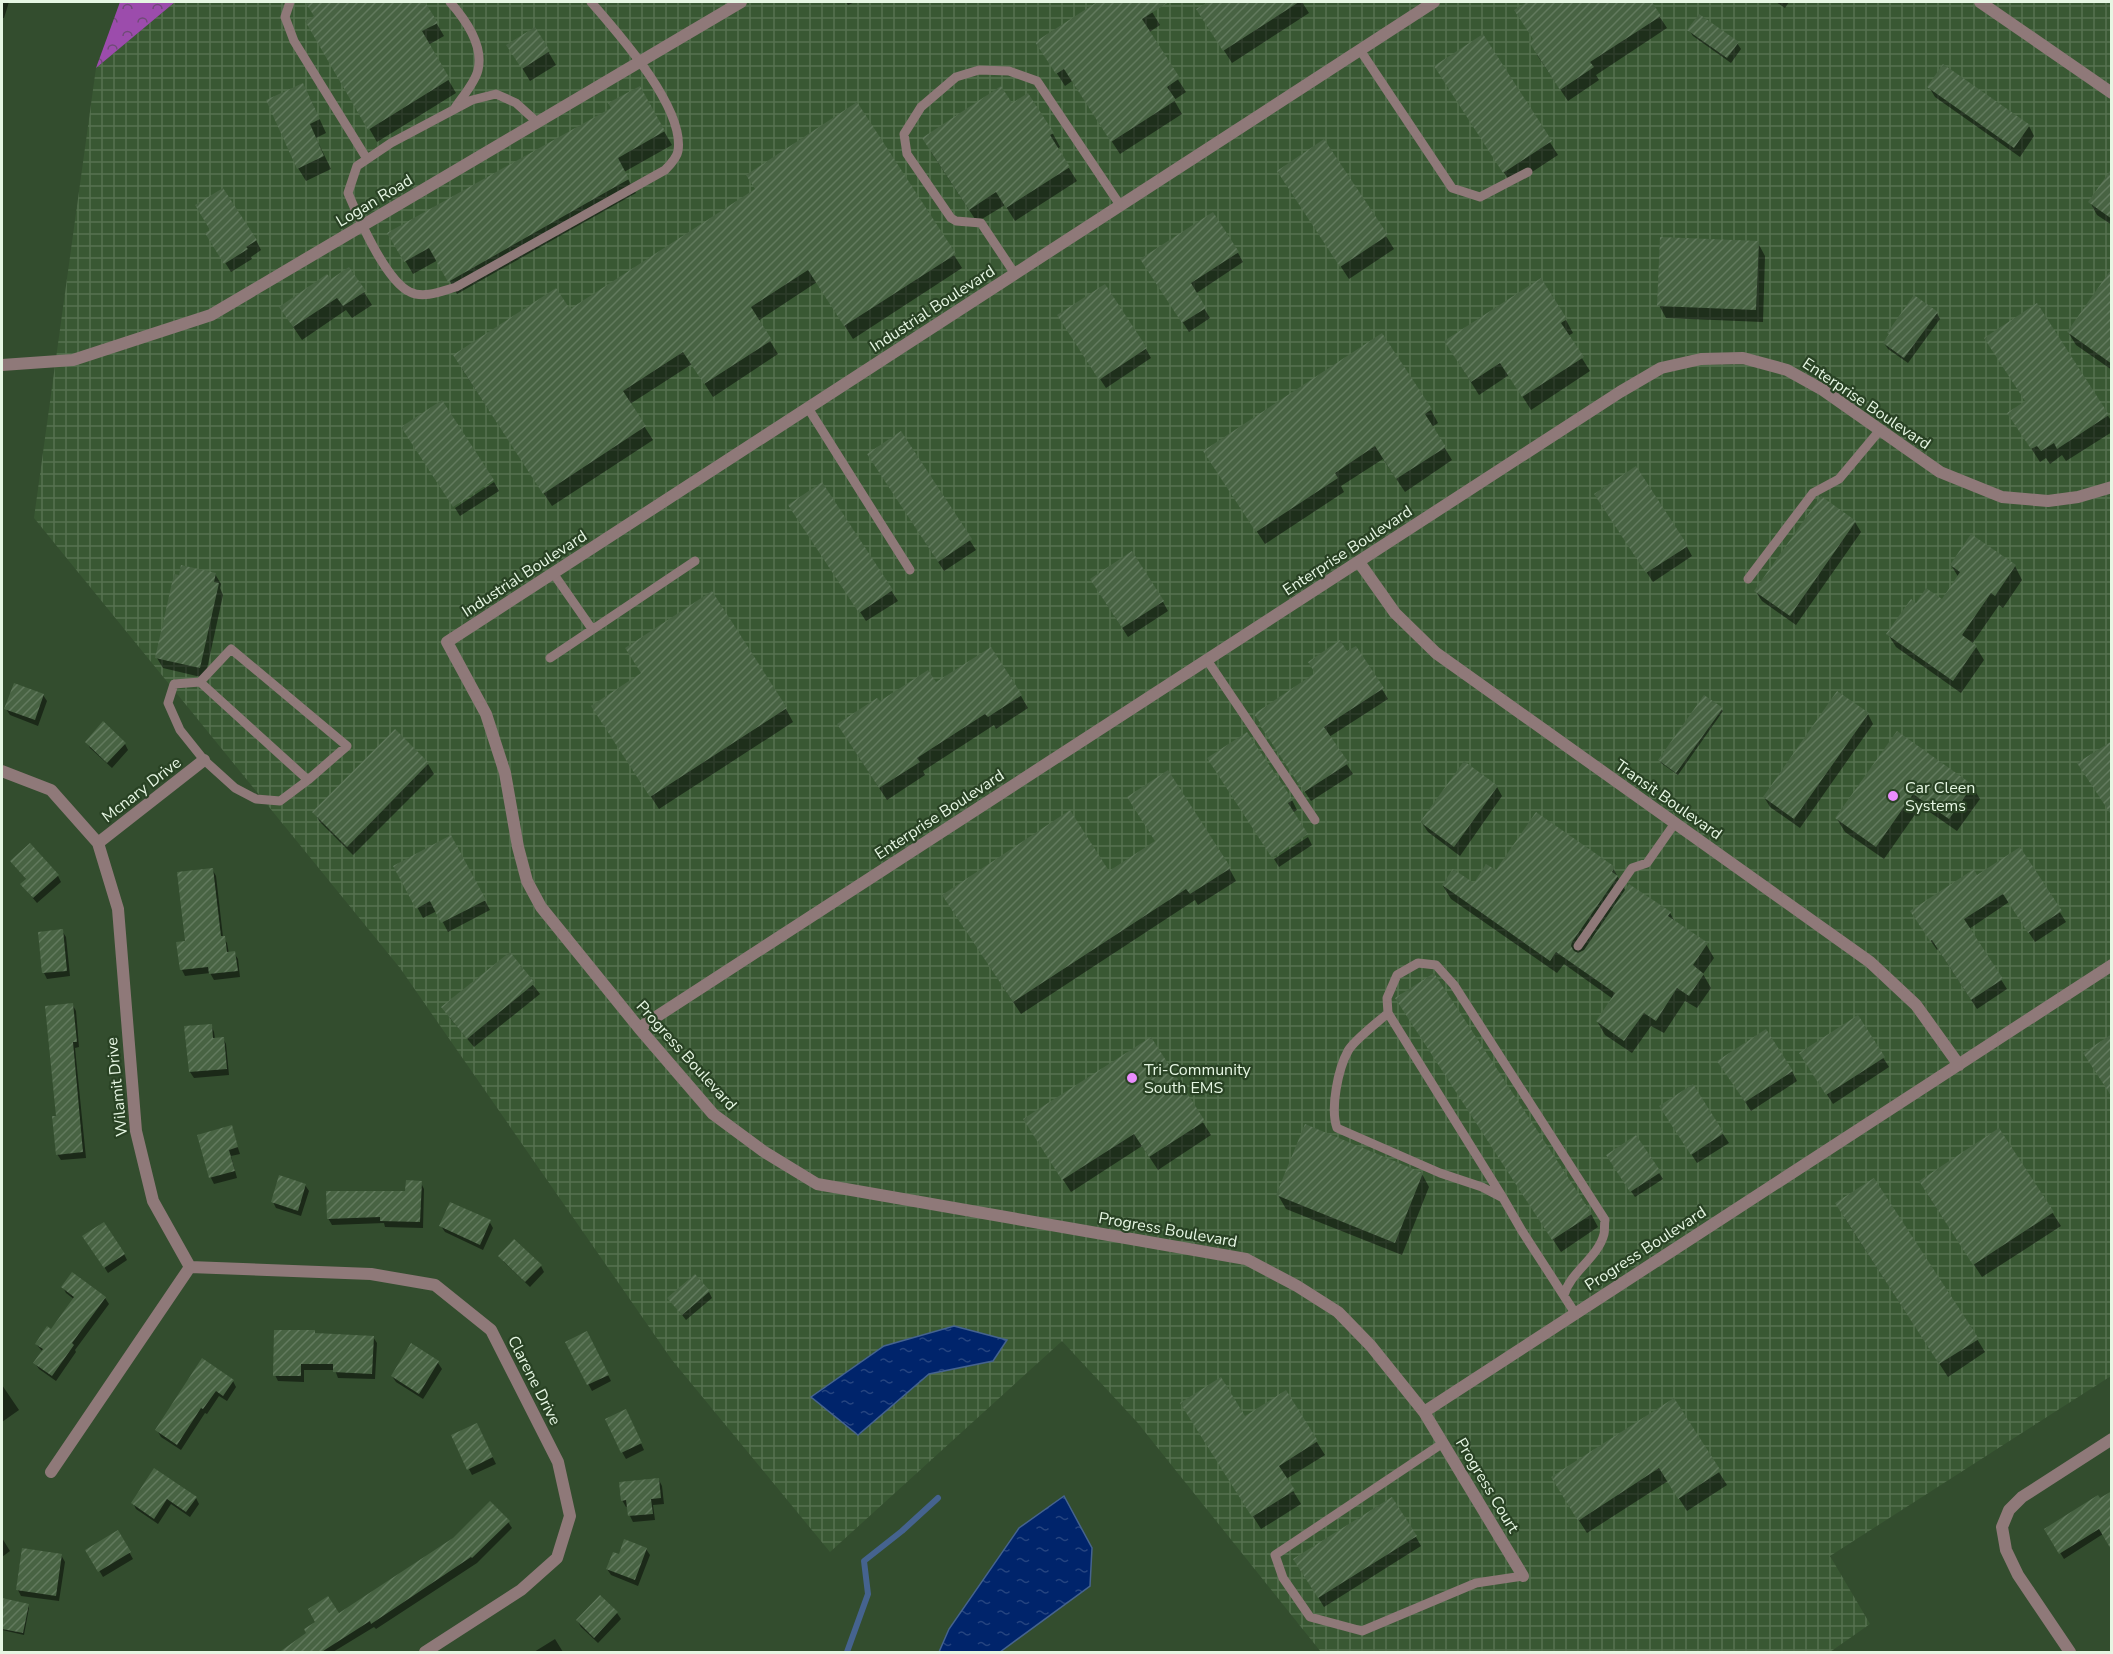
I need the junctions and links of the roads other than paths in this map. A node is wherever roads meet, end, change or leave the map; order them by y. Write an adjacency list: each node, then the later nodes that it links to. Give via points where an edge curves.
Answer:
1 (290, 2): 12 (lane, via 285,17 294,41)
2 (450, 2): 10 (lane, via 476,41 479,57 478,72)
3 (591, 2): 8 (lane)
4 (741, 2): 8 (street, Logan Road)
5 (1434, 2): 7 (street, Industrial Boulevard)
6 (1980, 2): 9 (street)
7 (1360, 50): 13 (lane, via 1452,188 1480,197); 14 (street, Industrial Boulevard)
8 (641, 60): 11 (street, Logan Road); 15 (lane, via 679,134 678,154 665,170 456,287 426,295 410,292 391,275)
9 (2112, 93)
10 (455, 109): 11 (lane, via 496,94 516,103); 12 (lane)
11 (537, 122): 15 (street, Logan Road)
12 (367, 159): 15 (lane, via 357,166 348,194)
13 (1528, 172)
14 (1120, 205): 16 (street, Industrial Boulevard); 16 (lane, via 1037,81 1009,71 979,70 956,77 921,107 904,134 907,154 951,218 981,223)
15 (362, 226): 17 (street, Logan Road, via 211,315 73,360)
16 (1015, 274): 18 (street, Industrial Boulevard)
17 (2, 365)
18 (808, 408): 23 (lane); 24 (street, Industrial Boulevard)
19 (1880, 430): 20 (street, Enterprise Boulevard, via 1940,472 2002,497 2048,501); 22 (street, Enterprise Boulevard, via 1823,390 1786,370 1743,358 1701,359 1661,368); 25 (lane, via 1839,479 1813,493)
20 (2112, 488)
21 (695, 561): 26 (lane)
22 (1359, 562): 29 (street, Enterprise Boulevard); 35 (street, Transit Boulevard, via 1395,614 1436,653)
23 (910, 570)
24 (553, 573): 26 (lane); 27 (street, Industrial Boulevard)
25 (1748, 579)
26 (591, 629): 28 (lane)
27 (447, 642): 40 (street, Progress Boulevard, via 486,714 505,773 527,881 541,907)
28 (550, 658)
29 (1207, 660): 34 (lane); 40 (street, Enterprise Boulevard)
30 (200, 682): 31 (lane, via 174,684 168,704 180,730); 33 (lane); 33 (lane, via 231,649 347,746)
31 (204, 760): 33 (lane, via 235,788 256,799 280,801); 36 (street, Mcnary Drive)
32 (2, 771): 36 (street, Wilamit Drive, via 51,790)
33 (308, 780)
34 (1315, 820)
35 (1675, 824): 37 (lane, via 1647,862 1632,868); 41 (street, Transit Boulevard, via 1870,962 1916,1005)
36 (98, 843): 43 (street, Wilamit Drive, via 118,909 136,1131 153,1201)
37 (1578, 946)
38 (2112, 965): 41 (street, Progress Boulevard)
39 (1388, 1012): 42 (lane); 42 (lane, via 1348,1050 1339,1076 1333,1116 1337,1128); 44 (lane, via 1387,998 1397,975 1418,963 1436,965 1454,985 1605,1220 1604,1236 1567,1283)
40 (639, 1028): 46 (street, Progress Boulevard, via 713,1114 817,1184 1246,1259 1338,1312)
41 (1959, 1065): 45 (street, Progress Boulevard)
42 (1503, 1198): 44 (lane)
43 (190, 1267): 49 (street); 51 (street, Clarene Drive, via 370,1274 435,1285 491,1330 558,1462 570,1516 558,1558 521,1590)
44 (1564, 1294): 45 (lane)
45 (1575, 1313): 46 (street, Progress Boulevard)
46 (1424, 1412): 48 (street, Progress Court)
47 (2112, 1439): 52 (street, via 2022,1497 2009,1510 2002,1527 2006,1550 2018,1575)
48 (1443, 1443): 50 (street, Progress Court); 50 (lane, via 1275,1555 1283,1578 1310,1617 1362,1631 1476,1583)
49 (51, 1472)
50 (1523, 1576)
51 (425, 1653)
52 (2070, 1653)

